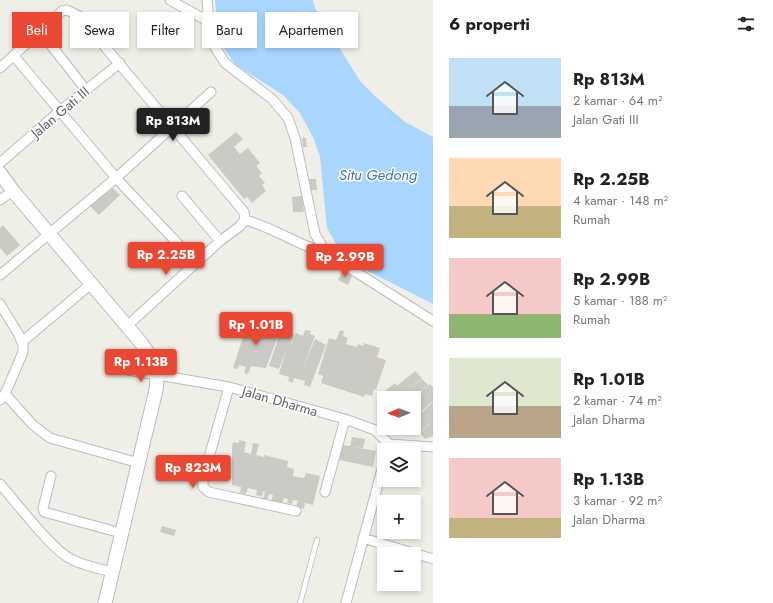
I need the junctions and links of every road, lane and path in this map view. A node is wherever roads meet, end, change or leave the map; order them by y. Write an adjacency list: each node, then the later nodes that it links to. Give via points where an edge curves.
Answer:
1 (170, 0): 5 (street)
2 (207, 0): 4 (street)
3 (62, 12): 10 (street, via 67,10 80,16)
4 (208, 12)
5 (202, 18)
6 (22, 48): 9 (street)
7 (53, 48): 12 (street)
8 (216, 48): 25 (street, via 226,63 272,99 288,118 295,138 315,234)
9 (14, 56): 11 (street); 14 (street)
10 (120, 63): 12 (street, Jalan Gati III); 15 (street)
11 (0, 68)
12 (86, 90): 14 (street, Jalan Gati III)
13 (210, 92): 15 (street)
14 (61, 110): 16 (street, Jalan Gati III); 18 (street)
15 (174, 126): 18 (street); 22 (street, via 241,208)
16 (0, 163)
17 (0, 173): 19 (street)
18 (116, 178): 23 (street); 26 (street)
19 (13, 190): 21 (street); 23 (street)
20 (182, 196): 24 (street)
21 (0, 200)
22 (245, 220): 24 (street); 25 (street, via 264,224 308,248)
23 (50, 234): 27 (street); 28 (street)
24 (220, 241): 26 (street)
25 (326, 253): 30 (street)
26 (196, 263): 31 (street)
27 (0, 275)
28 (91, 284): 31 (street); 32 (street)
29 (0, 304): 32 (street)
30 (433, 321)
31 (127, 326): 34 (street, via 150,354)
32 (22, 342): 36 (street, via 23,352)
33 (128, 370): 34 (street, Jalan Dharma)
34 (158, 375): 35 (street, Jalan Dharma); 41 (street)
35 (229, 387): 37 (street, Jalan Dharma); 46 (street, via 203,478 203,487 208,492)
36 (2, 397): 41 (street, via 50,438)
37 (345, 419): 38 (street, Jalan Dharma, via 375,430); 45 (street)
38 (385, 443)
39 (421, 447): 40 (street)
40 (433, 447)
41 (139, 463): 47 (street)
42 (51, 476): 47 (street, via 44,512)
43 (0, 484): 51 (street, via 70,558 90,567)
44 (377, 487): 48 (street)
45 (325, 492)
46 (296, 511)
47 (121, 533): 51 (street)
48 (363, 538): 50 (street); 54 (street)
49 (317, 540): 53 (lane)
50 (433, 559)
51 (112, 572): 52 (street)
52 (105, 603)
53 (300, 603)
54 (346, 603)

